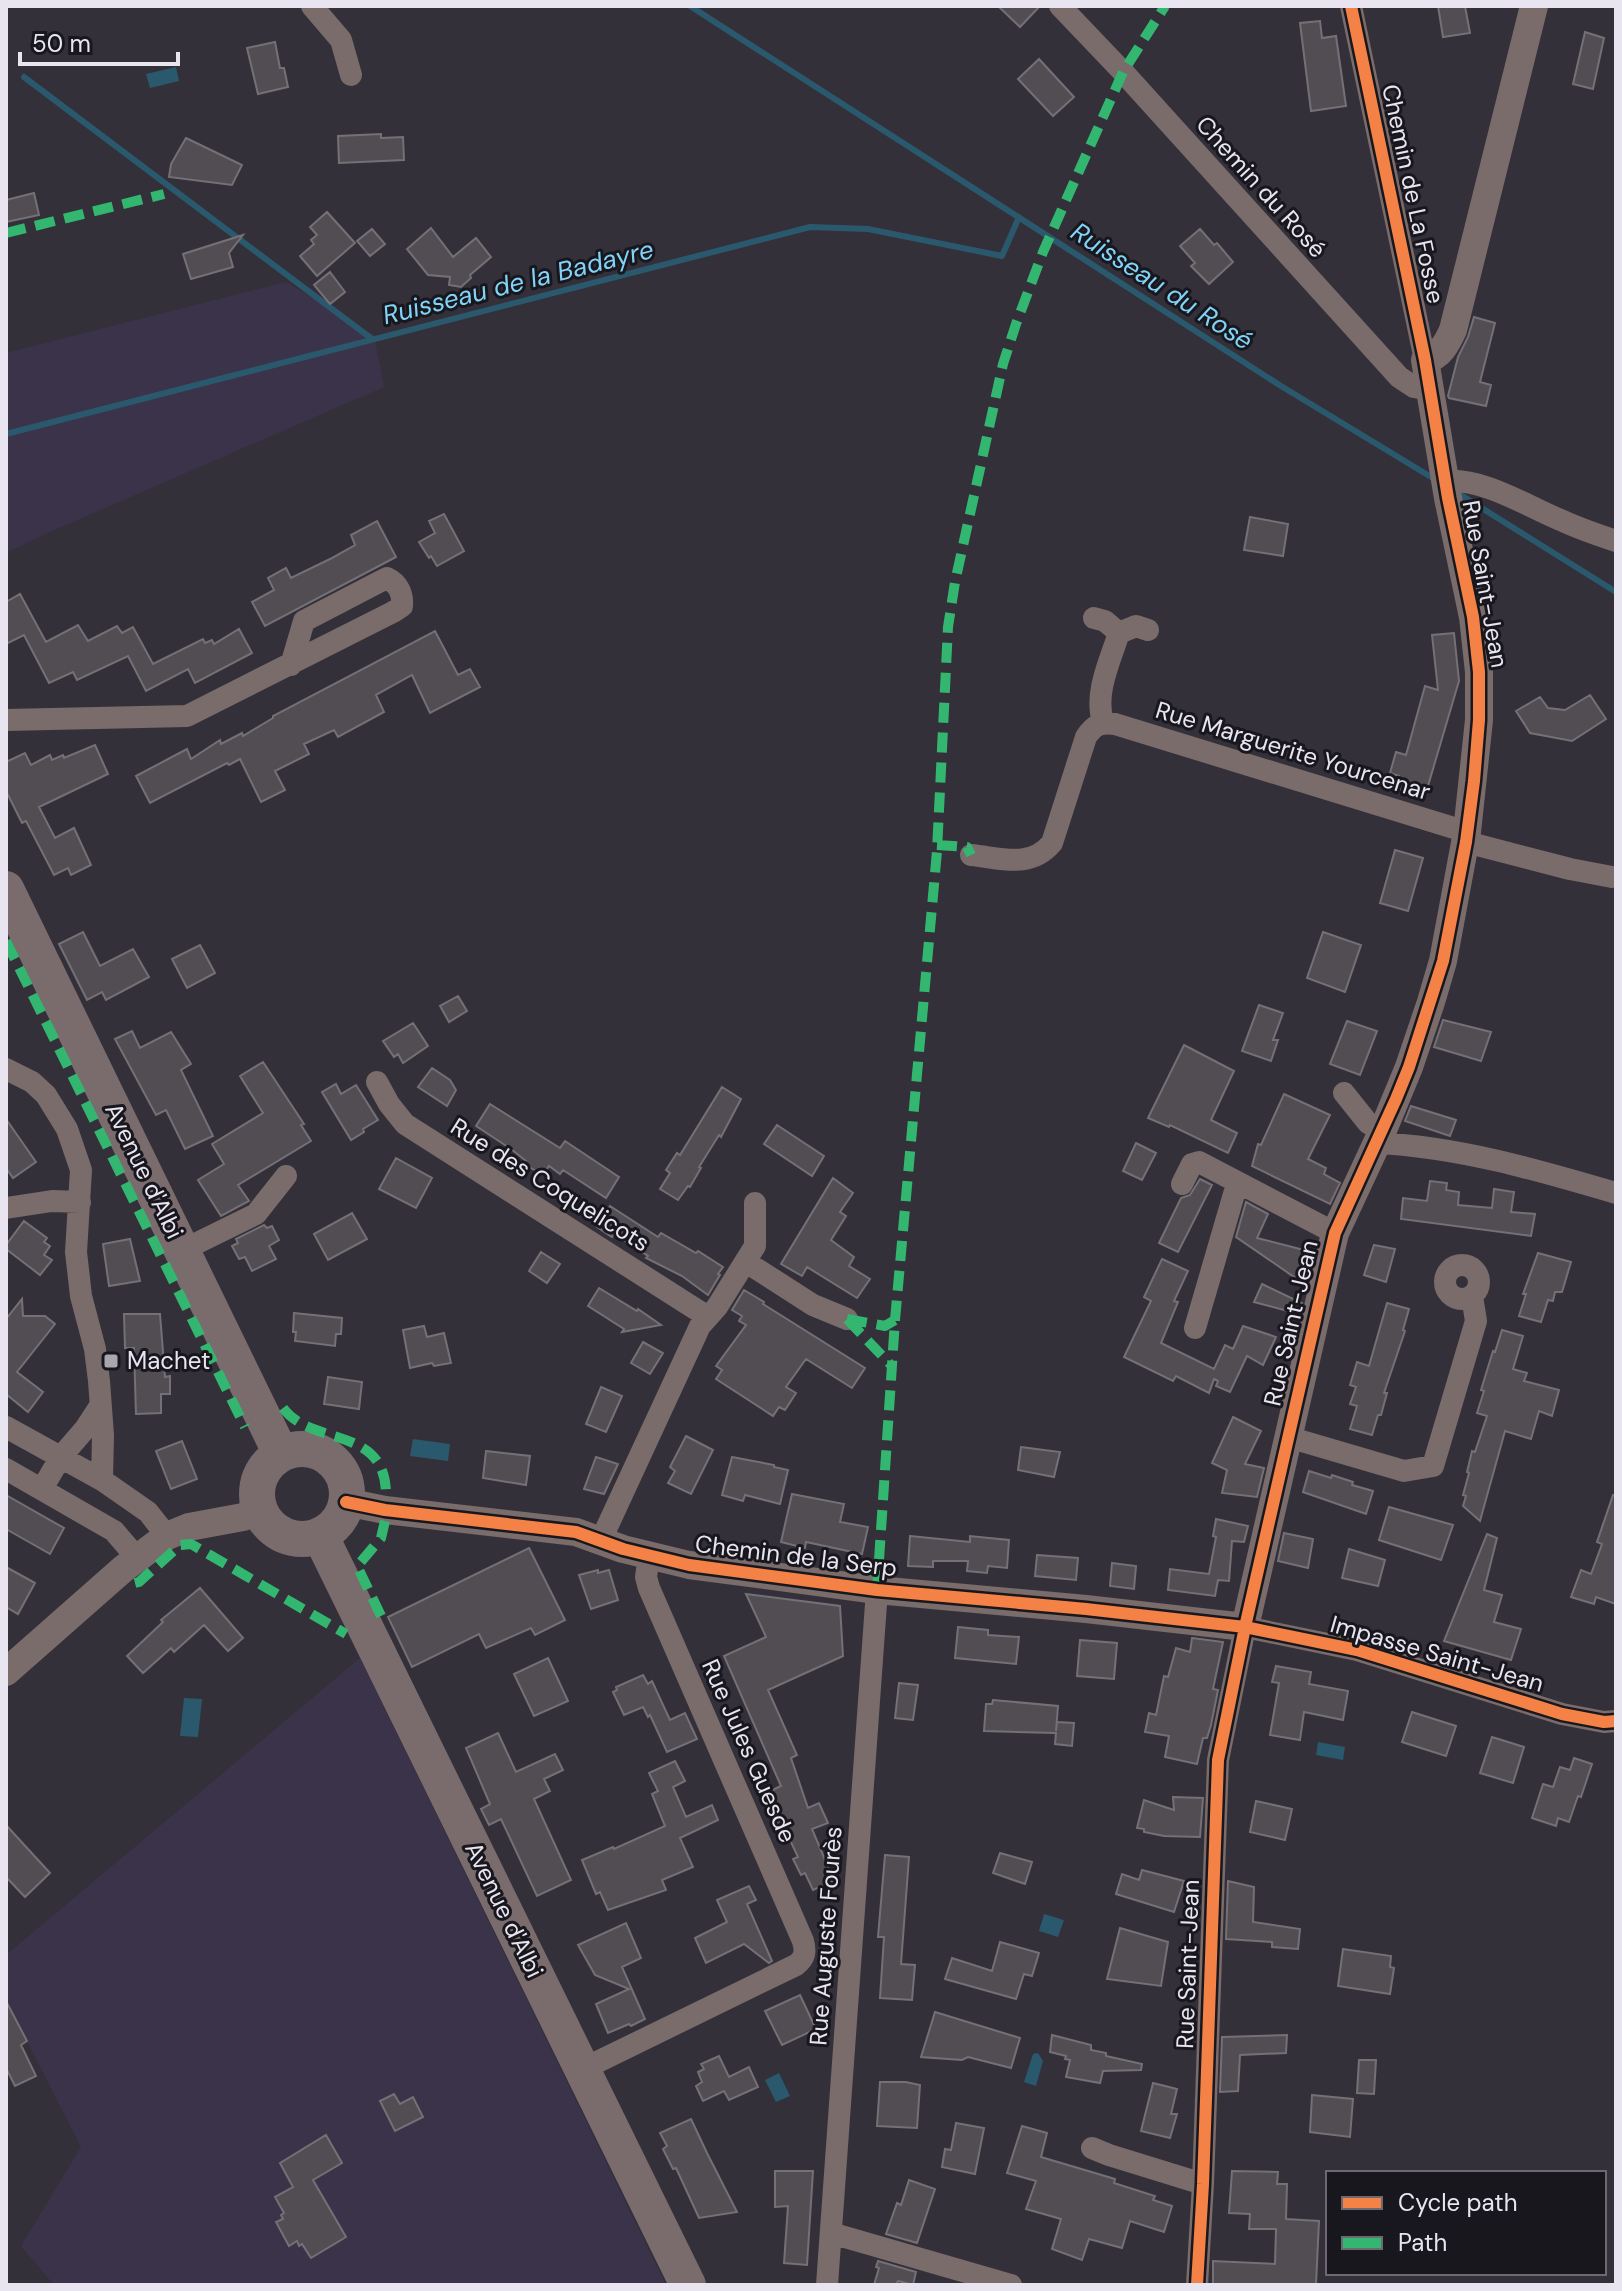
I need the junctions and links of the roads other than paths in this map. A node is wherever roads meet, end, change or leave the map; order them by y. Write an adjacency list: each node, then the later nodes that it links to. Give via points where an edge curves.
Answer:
1 (312, 6): 5 (street, via 341,40)
2 (1060, 6): 7 (street, Chemin du Rosé, via 1385,364 1407,383)
3 (1351, 6): 6 (street, Chemin de La Fosse)
4 (1534, 6): 6 (street, via 1453,330 1442,350)
5 (351, 75)
6 (1425, 360): 7 (street, Chemin de La Fosse)
7 (1430, 390): 8 (street, Rue Saint-Jean)
8 (1444, 477): 9 (street, via 1495,491); 16 (street, Rue Saint-Jean, via 1479,672)
9 (1616, 541)
10 (1094, 618): 12 (street)
11 (1148, 630): 12 (street, via 1136,626)
12 (1119, 633): 15 (street, via 1100,694)
13 (291, 665): 13 (street, via 402,606 394,581 387,578 304,621); 14 (street, via 187,716)
14 (6, 720)
15 (1103, 722): 16 (street, Rue Marguerite Yourcenar); 17 (street, via 1086,737 1052,843 1044,852 1020,860)
16 (1466, 837): 18 (street, Rue Marguerite Yourcenar); 23 (street, Rue Saint-Jean, via 1443,961)
17 (971, 855)
18 (1612, 877)
19 (6, 889): 32 (main road, Avenue d'Albi)
20 (6, 1069): 28 (street, via 46,1095 67,1129 81,1170)
21 (377, 1082): 35 (street, Rue des Coquelicots, via 405,1124)
22 (1344, 1093): 23 (street)
23 (1380, 1137): 27 (street, via 1481,1156); 31 (street, Rue Saint-Jean)
24 (286, 1176): 32 (street, via 256,1214)
25 (1182, 1184): 26 (street, via 1192,1164 1199,1162)
26 (1239, 1184): 31 (street); 37 (street)
27 (1616, 1193)
28 (80, 1202): 30 (street); 38 (street, via 78,1275 95,1349)
29 (755, 1203): 33 (street, via 755,1246)
30 (6, 1208)
31 (1335, 1233): 40 (street, Rue Saint-Jean)
32 (183, 1250): 41 (main road, Avenue d'Albi)
33 (746, 1262): 35 (street); 36 (street, via 813,1305)
34 (1472, 1296): 40 (street, via 1476,1321 1433,1466 1404,1471)
35 (708, 1317): 50 (street)
36 (847, 1319)
37 (1195, 1328)
38 (100, 1406): 42 (street); 44 (street)
39 (6, 1427): 42 (street)
40 (1288, 1437): 54 (street, Rue Saint-Jean)
41 (281, 1454): 46 (main road, via 322,1454 342,1474); 47 (main road, via 262,1473)
42 (60, 1458): 44 (street); 45 (street)
43 (6, 1469): 45 (street)
44 (102, 1480): 49 (street, via 148,1512)
45 (42, 1489): 52 (street, via 114,1531)
46 (346, 1502): 48 (main road, via 337,1523); 50 (street, Chemin de la Serp, via 576,1532)
47 (260, 1510): 48 (main road, via 279,1533 304,1539); 49 (street)
48 (320, 1535): 57 (main road, Avenue d'Albi)
49 (167, 1536): 52 (street)
50 (601, 1540): 51 (street, Chemin de la Serp)
51 (649, 1556): 53 (street, Chemin de la Serp); 57 (street, Rue Jules Guesde, via 649,1588 806,1950 796,1965)
52 (137, 1558): 55 (street)
53 (877, 1590): 54 (street, Chemin de la Serp); 60 (street, Rue Auguste Fourès)
54 (1245, 1627): 56 (street, Impasse Saint-Jean, via 1357,1650 1562,1714); 59 (street, Rue Saint-Jean, via 1218,1760)
55 (6, 1672)
56 (1616, 1721)
57 (583, 2069): 61 (main road, Avenue d'Albi)
58 (1092, 2148): 59 (street)
59 (1203, 2184): 64 (street, Rue Saint-Jean)
60 (831, 2233): 62 (street, Rue Auguste Fourès); 63 (street)
61 (688, 2285)
62 (827, 2285)
63 (1011, 2285)
64 (1197, 2285)

